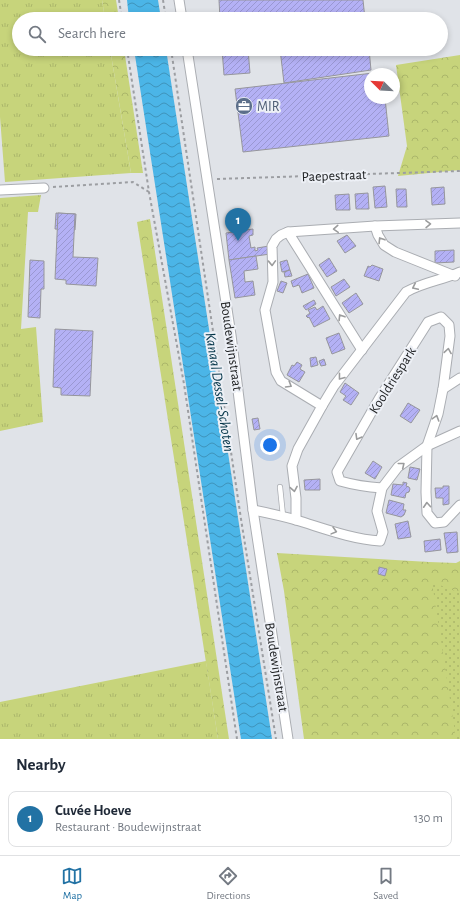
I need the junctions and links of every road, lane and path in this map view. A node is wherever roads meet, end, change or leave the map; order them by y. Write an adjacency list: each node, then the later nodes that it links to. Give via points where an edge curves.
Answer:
1 (119, 0): 4 (path)
2 (163, 0): 5 (path)
3 (180, 0): 6 (street)
4 (121, 12)
5 (165, 12)
6 (181, 12)
7 (128, 56): 14 (path)
8 (172, 56): 32 (path)
9 (188, 56): 11 (street, Boudewijnstraat)
10 (460, 171): 11 (path, Paepestraat)
11 (208, 179): 28 (street, Boudewijnstraat)
12 (44, 188): 13 (street); 14 (path, via 133,182)
13 (0, 190)
14 (149, 192): 31 (path, via 184,384)
15 (460, 223): 16 (street, one-way to 15)
16 (375, 226): 17 (street, one-way to 17); 18 (street, one-way to 16, via 395,252 384,245)
17 (288, 232): 19 (street, one-way to 17); 22 (street, one-way to 22, via 276,239 272,246 273,282 265,310 276,372 282,381)
18 (457, 275): 19 (street, one-way to 19, via 415,286 406,292)
19 (362, 350): 22 (street, one-way to 22)
20 (460, 378): 21 (street)
21 (443, 389): 24 (street, Kooldriespark, one-way to 21); 26 (street, Kooldriespark, one-way to 26, via 450,336 449,326 441,317 428,322 336,472 340,481)
22 (322, 406): 30 (street, one-way to 30, via 298,449 292,466)
23 (460, 431): 24 (street)
24 (427, 446): 26 (street, one-way to 24, via 398,467); 27 (street, Kooldriespark, one-way to 24, via 444,522 435,523 428,513)
25 (280, 487): 29 (lane)
26 (382, 488): 30 (street, one-way to 26, via 370,541 380,541 383,532 377,511)
27 (460, 504)
28 (253, 510): 29 (street); 33 (street, Boudewijnstraat)
29 (282, 516): 30 (street)
30 (296, 520)
31 (237, 739)
32 (276, 739)
33 (288, 739)

